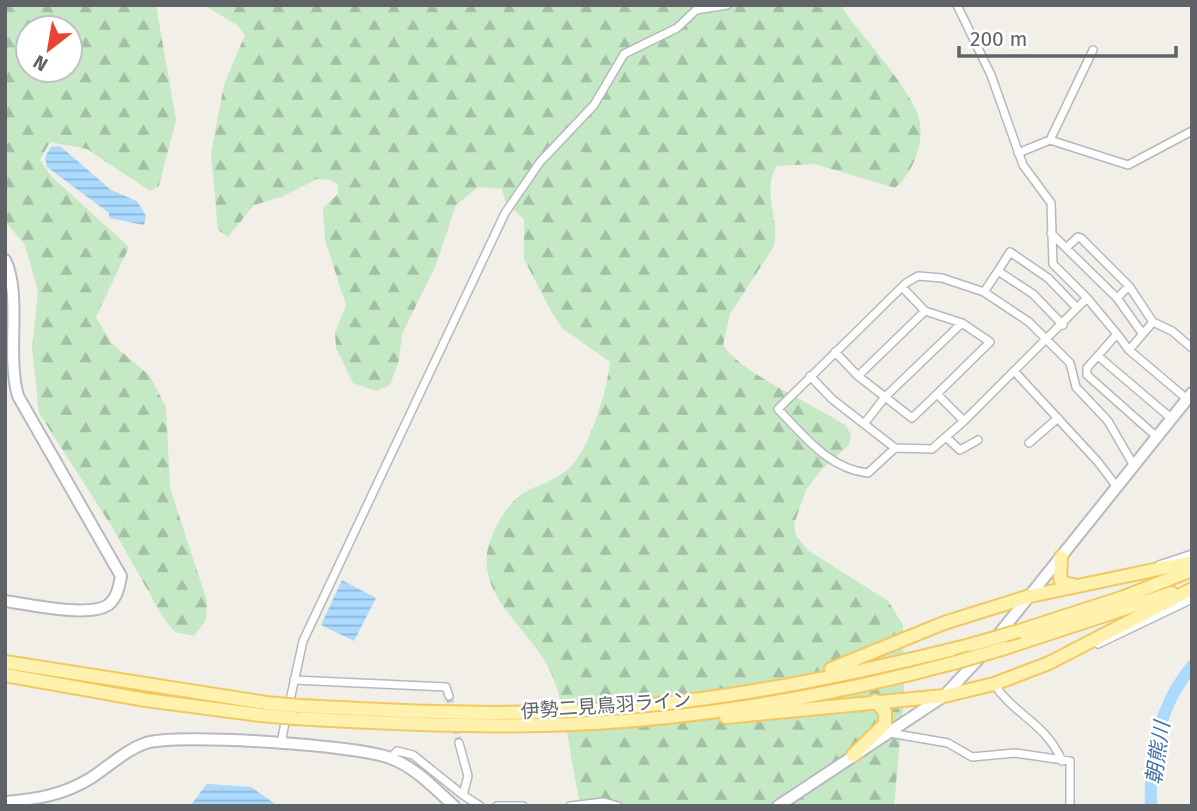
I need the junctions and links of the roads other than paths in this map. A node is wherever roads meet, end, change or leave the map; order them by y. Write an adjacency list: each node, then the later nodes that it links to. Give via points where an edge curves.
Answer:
1 (727, 5): 58 (street, via 696,10 677,28 624,54 593,105 540,162 505,212 306,633)
2 (957, 5): 6 (street, via 991,75)
3 (1093, 50): 5 (street)
4 (1192, 131): 5 (street, via 1128,165)
5 (1050, 140): 6 (street)
6 (1018, 153): 7 (street, via 1051,203)
7 (1051, 233): 8 (street); 14 (street, via 1053,264)
8 (1066, 248): 11 (street, via 1081,238); 15 (street)
9 (7, 267): 54 (street, via 11,372 18,396 121,576 109,604 98,609)
10 (998, 271): 13 (street); 16 (street, via 1010,252 1048,278); 20 (street, via 1033,295)
11 (1129, 286): 15 (street); 18 (street)
12 (902, 287): 13 (street, via 918,276 930,275); 17 (street); 26 (street)
13 (984, 292): 23 (street, via 1029,322)
14 (1087, 298): 16 (street); 22 (street)
15 (1117, 298): 21 (street)
16 (1077, 308): 20 (street)
17 (926, 311): 19 (street); 30 (street)
18 (1153, 322): 21 (street); 24 (street)
19 (962, 323): 31 (street, via 990,342); 33 (street)
20 (1063, 325): 23 (street)
21 (1142, 333): 25 (street)
22 (1117, 334): 25 (street); 27 (street)
23 (1047, 341): 28 (street); 43 (street, via 1070,363 1076,387 1108,421)
24 (1192, 348)
25 (1129, 350): 32 (street)
26 (835, 352): 29 (street); 30 (street)
27 (1098, 356): 35 (street); 39 (street, via 1087,368 1087,375)
28 (1015, 372): 34 (street); 36 (street)
29 (810, 376): 37 (street); 42 (street, via 778,409 824,455 847,470 868,473)
30 (858, 376): 33 (street)
31 (937, 394): 33 (street, via 912,418); 36 (street)
32 (1189, 396): 35 (street)
33 (885, 397): 37 (street)
34 (1058, 418): 41 (street); 44 (street)
35 (1172, 419): 39 (street)
36 (964, 421): 38 (street)
37 (864, 424): 42 (street)
38 (947, 438): 40 (street, via 960,450); 42 (street, via 932,449)
39 (1158, 438): 43 (street)
40 (978, 440)
41 (1029, 443)
42 (895, 448)
43 (1134, 466): 44 (street)
44 (1117, 487): 46 (street)
45 (1192, 554): 48 (street)
46 (1061, 557): 50 (main road, via 1059,579); 52 (street)
47 (1192, 562): 48 (main road)
48 (1149, 569): 50 (main road)
49 (1192, 570): 60 (main road, 伊勢二見鳥羽ライン, bridge, via 1112,602 970,645)
50 (1078, 585): 52 (main road)
51 (1192, 588): 56 (main road); 66 (main road, 伊勢二見鳥羽ライン, bridge, via 1004,649 841,689 748,706)
52 (1030, 597): 60 (main road, via 944,623 833,669); 62 (street)
53 (1192, 600): 56 (street)
54 (5, 601)
55 (5, 662): 64 (main road, 伊勢二見鳥羽ライン)
56 (1049, 663): 59 (main road)
57 (5, 675): 64 (main road, 伊勢二見鳥羽ライン, via 146,700)
58 (294, 680): 61 (street, via 446,687); 69 (street)
59 (994, 684): 62 (main road); 72 (street, via 1050,737)
60 (732, 694): 65 (main road, 伊勢二見鳥羽ライン, via 546,712)
61 (449, 696)
62 (944, 696): 63 (main road); 67 (street)
63 (875, 701): 66 (main road, via 679,723); 70 (main road, via 885,712 883,728)
64 (264, 709): 65 (main road, 伊勢二見鳥羽ライン, bridge)
65 (298, 712): 66 (main road, 伊勢二見鳥羽ライン, via 463,726)
66 (601, 722)
67 (890, 732): 70 (street); 72 (street, via 948,743 972,757 1015,753)
68 (459, 743): 73 (street, via 468,776)
69 (281, 744): 71 (street); 74 (street, via 147,743 66,791)
70 (853, 755): 81 (street)
71 (390, 758): 73 (street, via 397,751 413,755); 75 (street, via 419,775)
72 (1062, 761): 82 (street, via 1070,761)
73 (463, 795): 76 (street)
74 (5, 802)
75 (454, 806)
76 (480, 806)
77 (497, 806): 78 (street)
78 (523, 806)
79 (570, 806): 80 (street, via 604,802)
80 (618, 806)
81 (778, 806)
82 (1070, 806)

